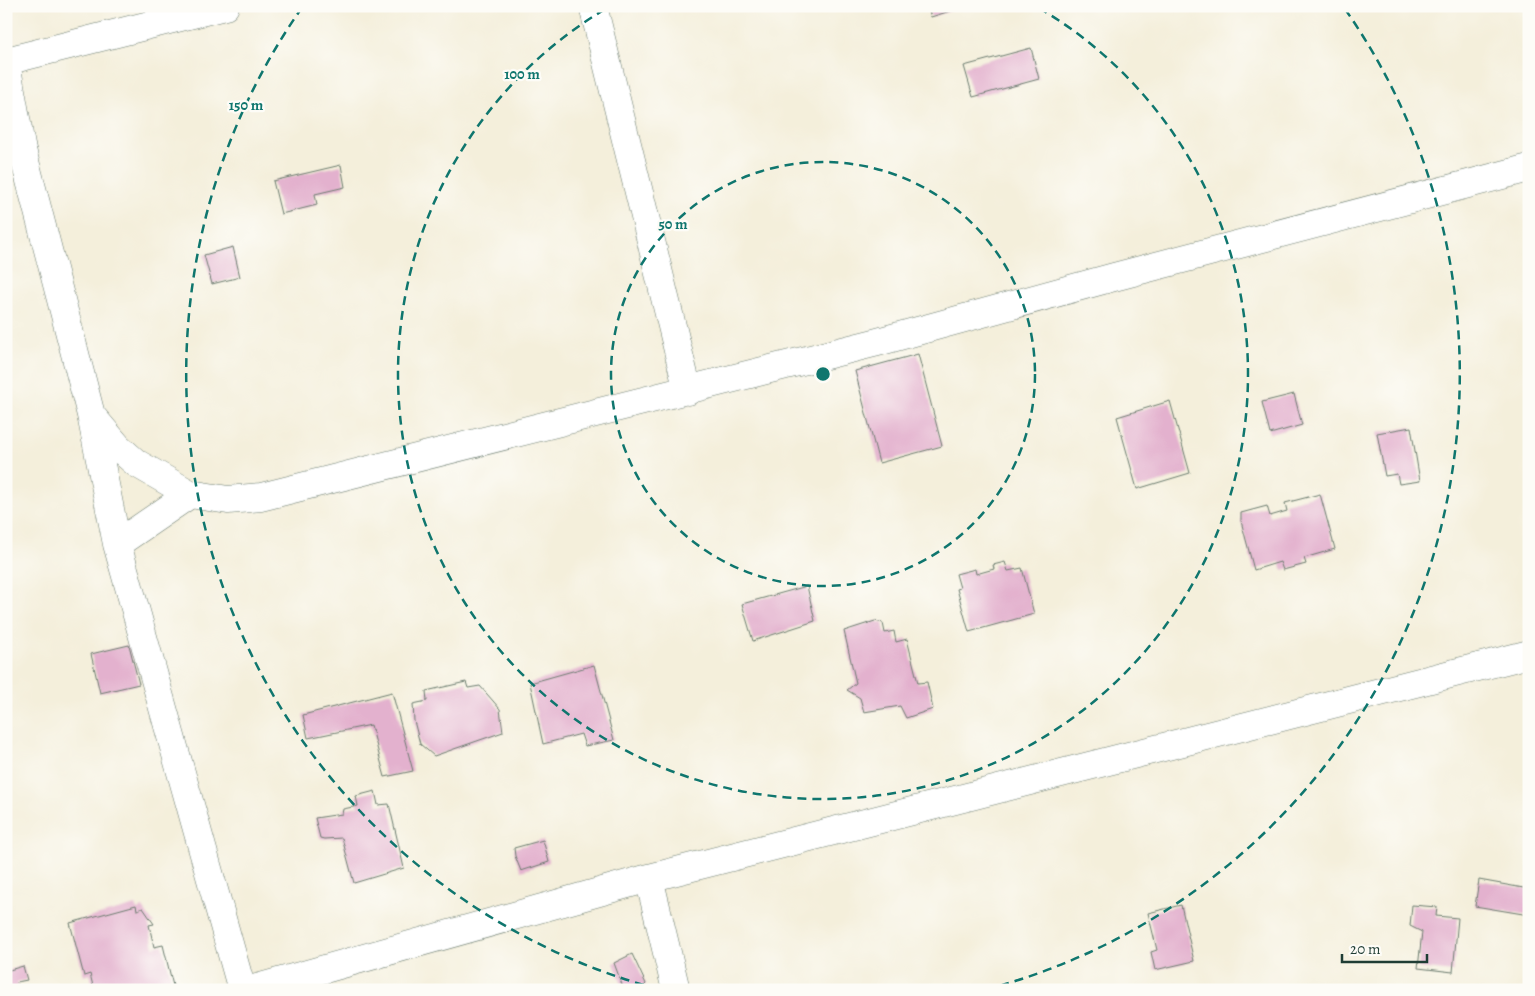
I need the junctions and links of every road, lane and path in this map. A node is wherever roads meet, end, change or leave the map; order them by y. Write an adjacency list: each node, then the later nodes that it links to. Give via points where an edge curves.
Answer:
1 (224, 6): 3 (street)
2 (593, 6): 6 (street)
3 (6, 62): 4 (street)
4 (14, 148): 7 (street)
5 (1529, 168): 6 (street)
6 (688, 391): 8 (street, via 260,497 228,500)
7 (91, 415): 8 (street, via 136,463); 9 (street)
8 (190, 494): 9 (street)
9 (117, 544): 12 (street)
10 (1529, 654): 11 (street)
11 (649, 878): 13 (street); 14 (street)
12 (242, 990)
13 (250, 990)
14 (676, 990)

